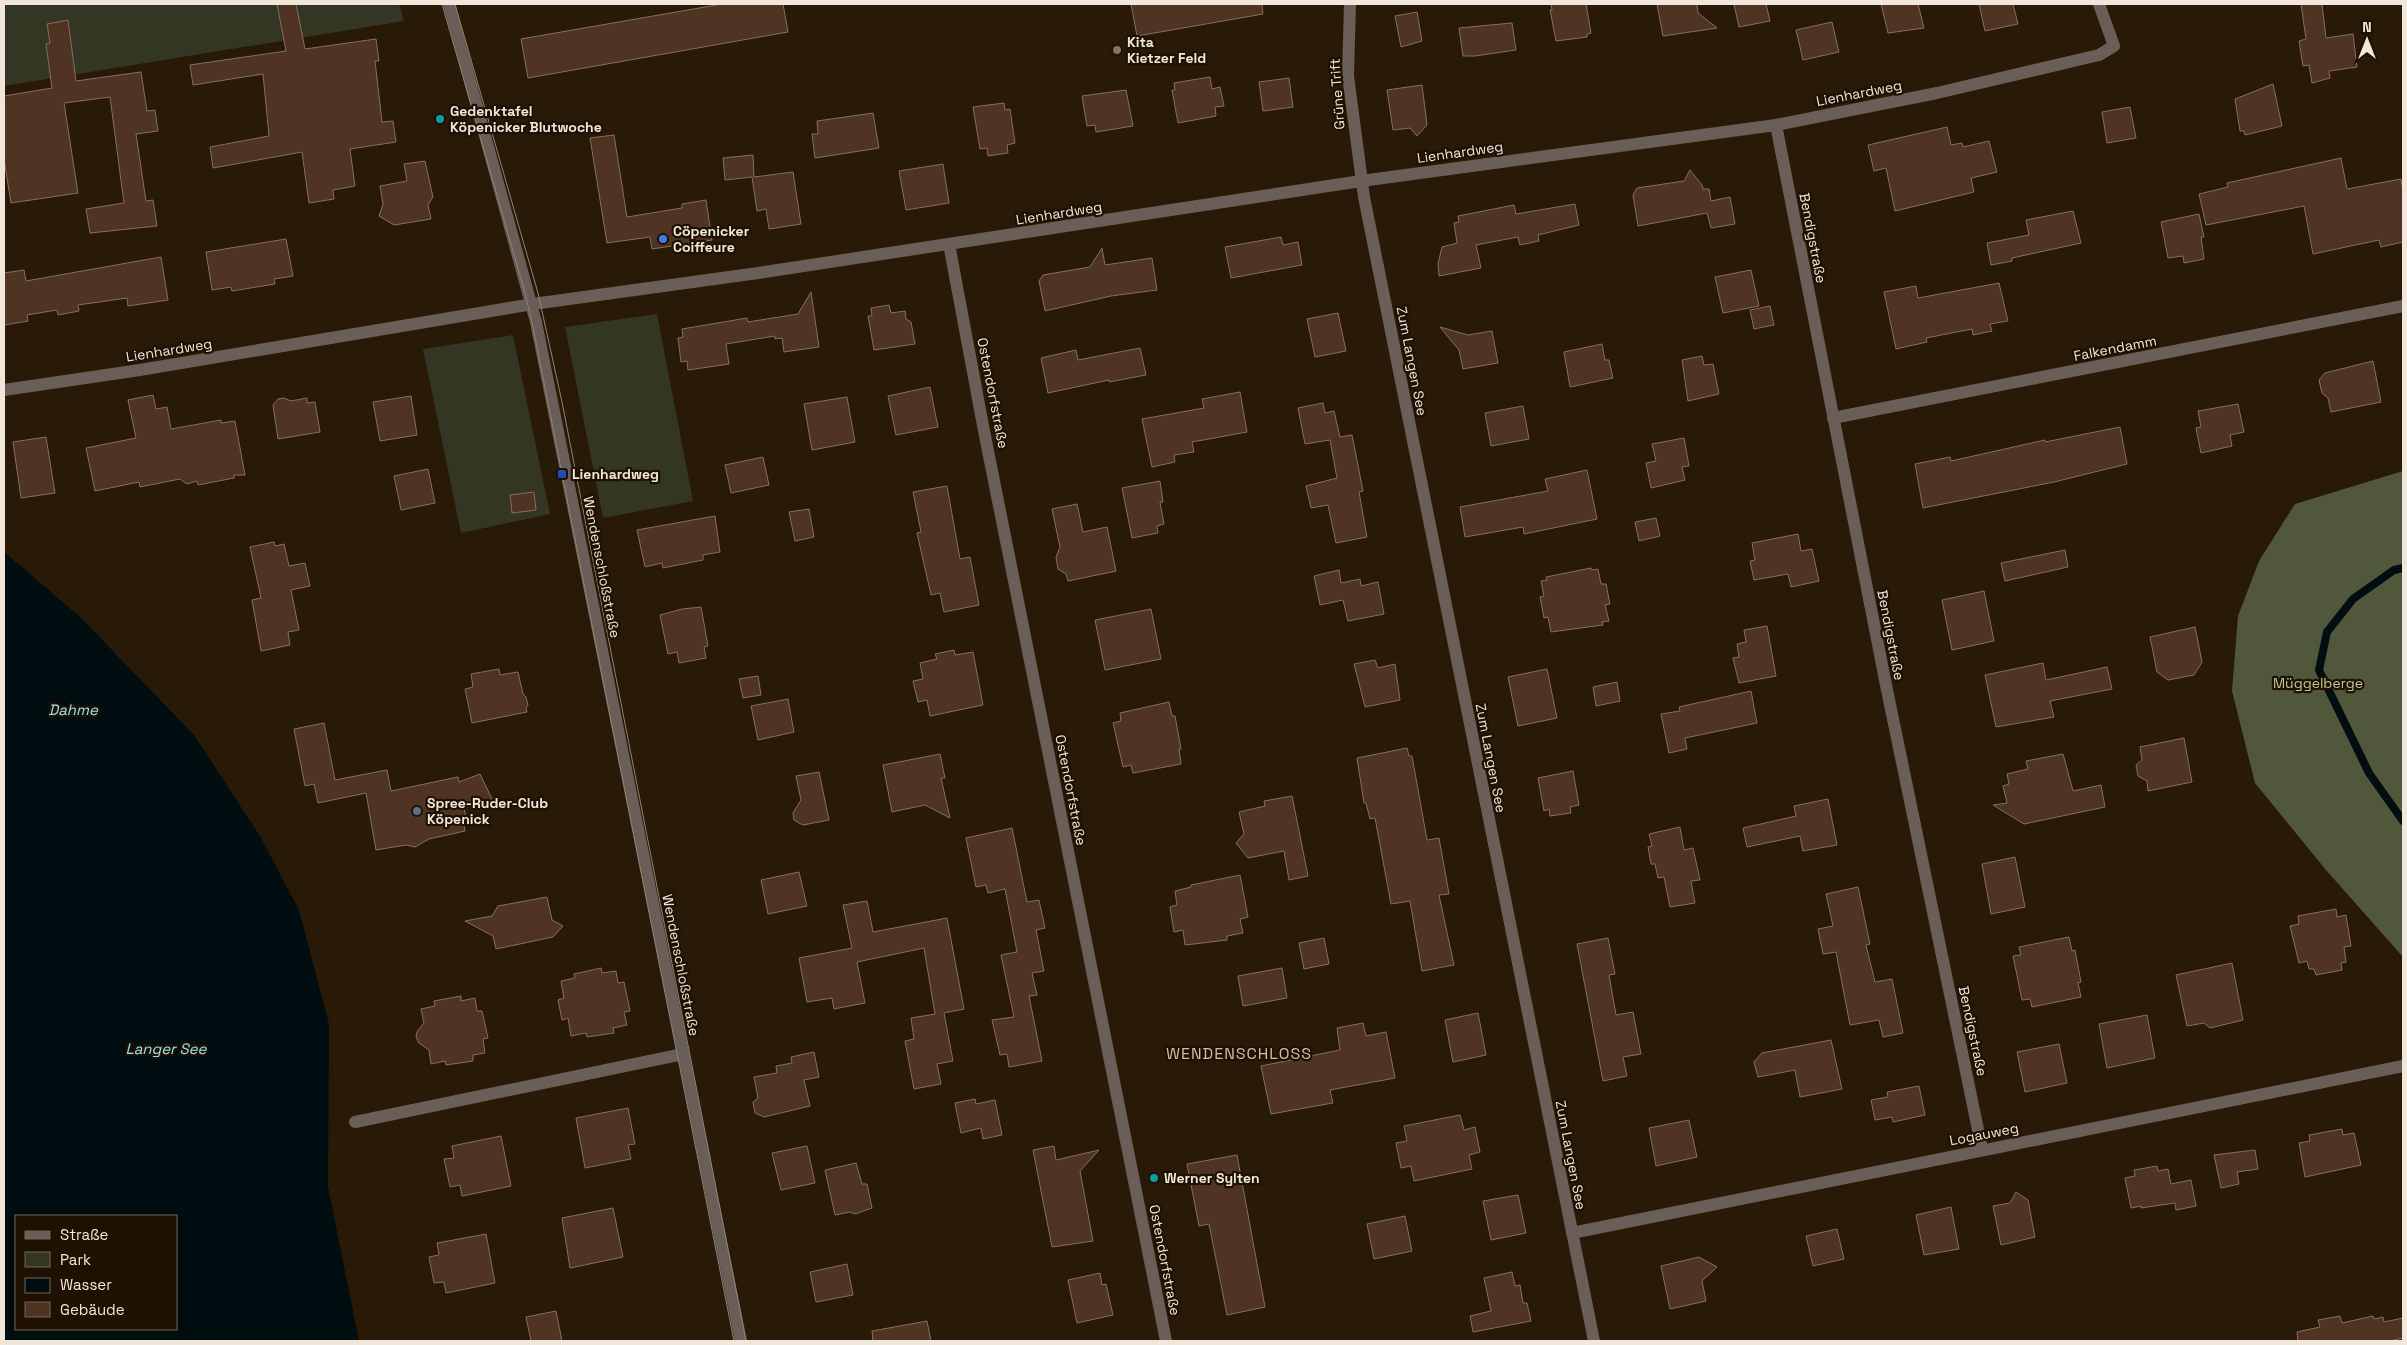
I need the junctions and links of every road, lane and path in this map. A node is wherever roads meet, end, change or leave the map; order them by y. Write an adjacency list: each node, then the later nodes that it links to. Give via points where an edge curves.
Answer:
1 (449, 4): 7 (street, Wendenschloßstraße)
2 (1350, 4): 5 (street, Grüne Trift, via 1348,76)
3 (2099, 4): 4 (street, Lienhardweg, via 2114,46 2099,55 1937,93)
4 (1776, 125): 5 (street, Lienhardweg); 10 (street, Bendigstraße)
5 (1361, 181): 6 (street, Lienhardweg); 15 (street, Zum Langen See)
6 (949, 244): 7 (street, Lienhardweg, via 656,289); 17 (street, Ostendorfstraße)
7 (533, 304): 9 (street, Lienhardweg); 11 (street, Wendenschloßstraße)
8 (2403, 306): 10 (street, Falkendamm)
9 (4, 390)
10 (1833, 418): 14 (street, Bendigstraße)
11 (683, 1054): 13 (street, Wendenschloßstraße); 16 (street, Wendenschloßstraße)
12 (2403, 1066): 14 (street, Logauweg)
13 (355, 1122)
14 (1982, 1149): 15 (street, Logauweg)
15 (1572, 1233): 18 (street, Zum Langen See)
16 (741, 1341)
17 (1166, 1341)
18 (1594, 1341)

